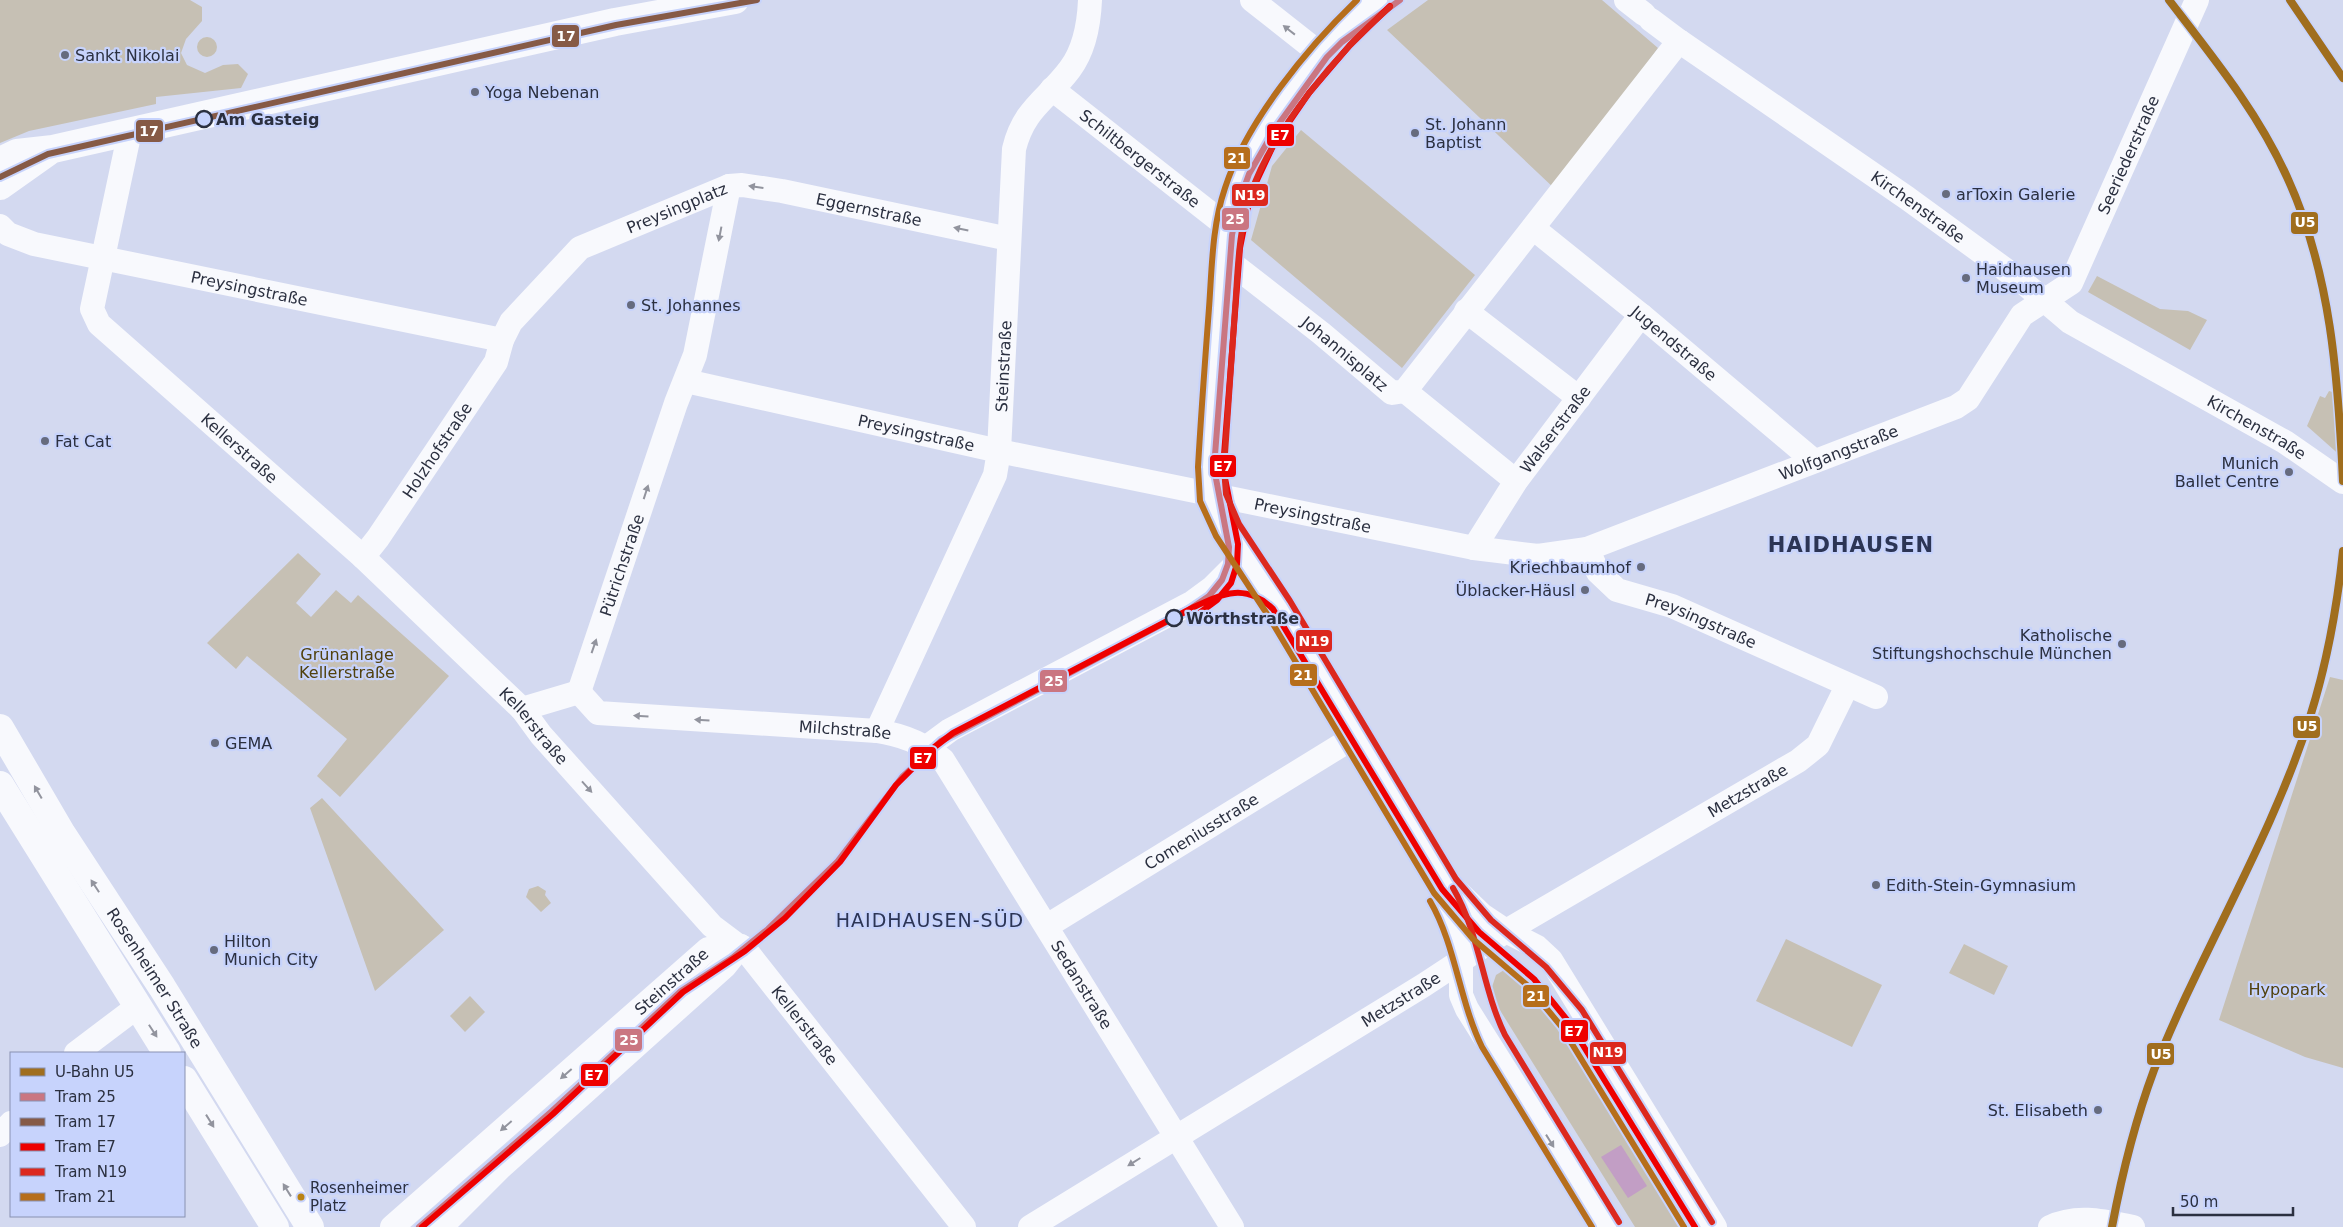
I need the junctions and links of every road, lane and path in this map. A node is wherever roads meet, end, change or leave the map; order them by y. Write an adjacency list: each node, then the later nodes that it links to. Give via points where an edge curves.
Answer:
1 (735, 0): 10 (main road, via 606,24)
2 (1090, 0): 9 (street, Steinstraße, via 1088,29 1083,44 1071,68)
3 (1252, 0): 8 (street, one-way to 3)
4 (1375, 0): 8 (street)
5 (2198, 0): 21 (street, Seeriederstraße, via 2071,283)
6 (1640, 11): 7 (street, Kirchenstraße)
7 (1679, 41): 17 (street, Johannisplatz); 21 (street, Kirchenstraße, via 1907,198)
8 (1322, 56): 16 (street, via 1254,151 1237,191)
9 (1052, 89): 16 (street, Schiltbergerstraße); 18 (street, Steinstraße, via 1035,105 1018,133 1014,149)
10 (130, 131): 11 (main road); 19 (street, Kellerstraße)
11 (53, 149): 12 (main road, via 17,154); 13 (main road)
12 (0, 161)
13 (0, 186)
14 (729, 186): 18 (street, Eggernstraße, one-way to 14, via 782,191); 24 (street, Preysingplatz, via 580,248 511,322); 25 (street, Preysingplatz, one-way to 25, via 695,355)
15 (0, 226): 19 (street, Preysingstraße, via 8,234 34,244)
16 (1228, 228): 20 (street)
17 (1532, 228): 22 (street, Johannisplatz); 23 (street, Jugendstraße)
18 (1009, 239): 28 (street, Steinstraße)
19 (103, 259): 24 (street, Preysingstraße); 36 (street, Kellerstraße, via 92,310 99,324)
20 (1226, 259): 26 (street, Johannisplatz, via 1322,333 1392,393); 32 (street, via 1210,474)
21 (2045, 300): 29 (street, Wolfgangstraße, via 2022,315 1968,400); 31 (street, Kirchenstraße, via 2070,322 2285,442)
22 (1466, 311): 26 (street, Johannisplatz); 27 (street)
23 (1641, 315): 27 (street, Walserstraße); 29 (street, Jugendstraße)
24 (502, 340): 36 (street, Holzhofstraße, via 496,362)
25 (686, 382): 28 (street, Preysingstraße); 38 (street, Pütrichstraße, one-way to 25, via 670,420)
26 (1405, 391): 30 (street)
27 (1579, 398): 30 (street, Walserstraße)
28 (999, 451): 32 (street, Preysingstraße); 42 (street, Steinstraße, via 995,475)
29 (1814, 461): 34 (street, Wolfgangstraße)
30 (1516, 481): 33 (street, Walserstraße)
31 (2343, 482)
32 (1214, 495): 33 (street, Preysingstraße); 35 (street, via 1223,522)
33 (1474, 548): 34 (street, Preysingstraße, via 1538,556)
34 (1587, 549): 37 (street, Preysingstraße, via 1598,572 1617,590 1672,606)
35 (1244, 556): 43 (street); 44 (street, via 1193,602 950,730)
36 (363, 557): 40 (street, Kellerstraße)
37 (1847, 686): 39 (street, Preysingstraße); 48 (street, Metzstraße, via 1818,746 1798,761)
38 (579, 692): 40 (street); 42 (street, Milchstraße, one-way to 38, via 598,713)
39 (1876, 698)
40 (522, 710): 49 (street, Kellerstraße, one-way to 49, via 712,926)
41 (0, 728): 58 (main road, Rosenheimer Straße, one-way to 41, via 162,987 62,834)
42 (877, 731): 44 (street, Milchstraße)
43 (1356, 736): 46 (street); 47 (street, Comeniusstraße)
44 (927, 747): 47 (street, Sedanstraße, via 943,760)
45 (0, 785): 51 (main road, Rosenheimer Straße)
46 (1439, 874): 48 (street, via 1465,901); 50 (street, via 1461,940)
47 (1047, 926): 57 (street, Sedanstraße)
48 (1506, 931): 50 (street, Metzstraße); 67 (street, via 1537,947 1551,960)
49 (741, 946): 61 (street, Steinstraße, one-way to 61, via 708,949); 62 (street, Steinstraße, via 726,966 501,1167); 63 (street, Kellerstraße)
50 (1463, 960): 57 (street, Metzstraße); 66 (street, one-way to 66, via 1461,995 1467,1009)
51 (137, 1007): 52 (street); 53 (main road, Rosenheimer Straße, one-way to 53)
52 (77, 1052)
53 (166, 1052)
54 (185, 1082): 60 (main road, one-way to 60)
55 (10, 1124): 56 (street)
56 (0, 1135)
57 (1176, 1136): 64 (street, Metzstraße, one-way to 64); 65 (street, Sedanstraße)
58 (310, 1226)
59 (2123, 1226): 68 (street, via 2086,1218)
60 (276, 1227)
61 (392, 1227)
62 (441, 1227)
63 (964, 1227)
64 (1030, 1227)
65 (1232, 1227)
66 (1604, 1227)
67 (1715, 1227)
68 (2050, 1227)

